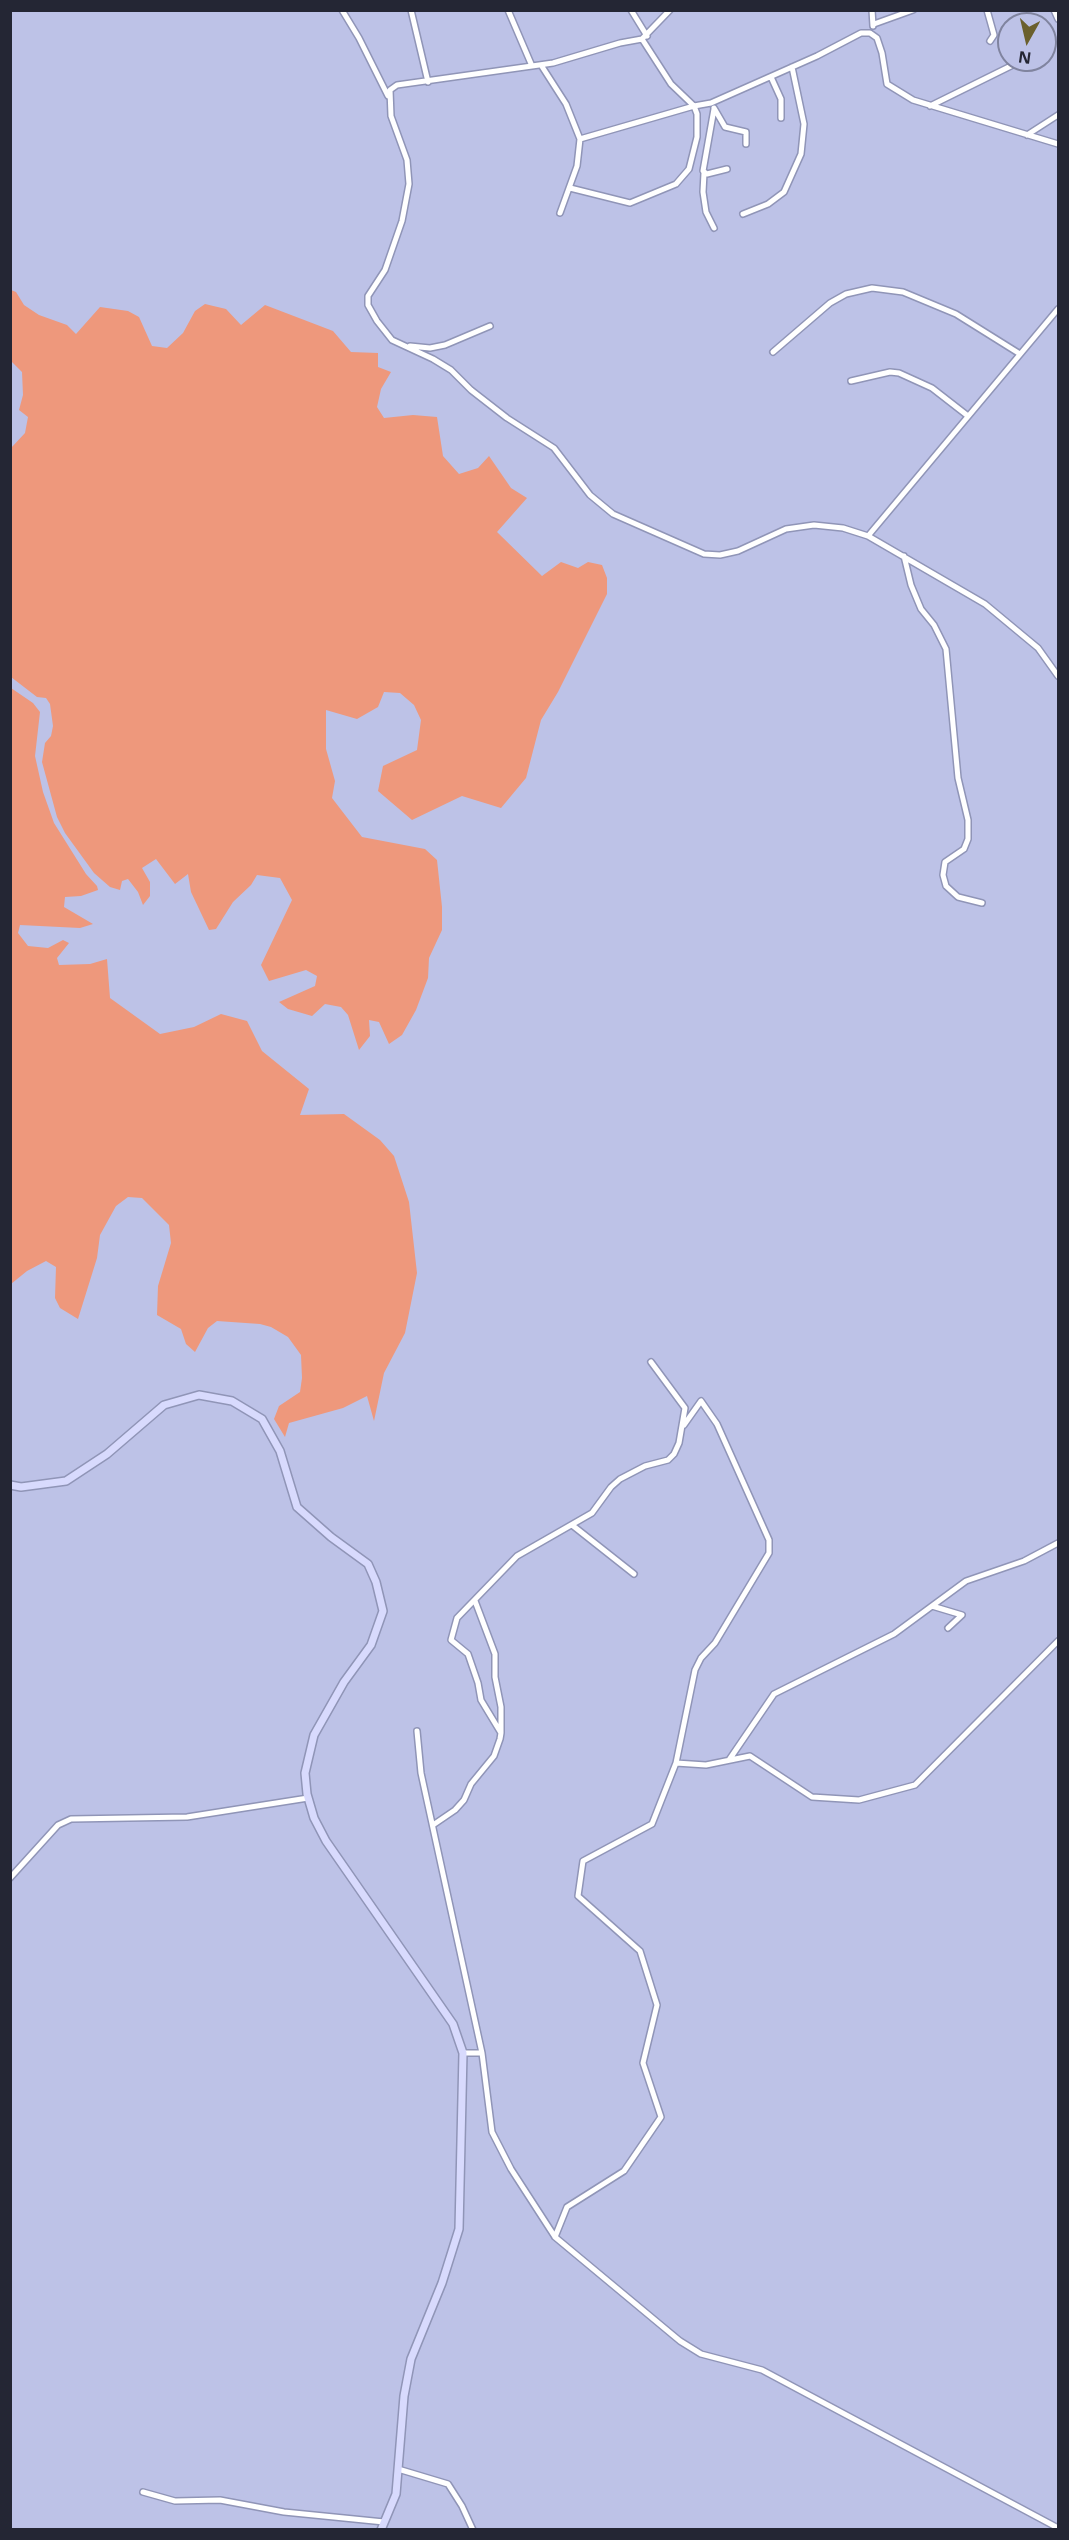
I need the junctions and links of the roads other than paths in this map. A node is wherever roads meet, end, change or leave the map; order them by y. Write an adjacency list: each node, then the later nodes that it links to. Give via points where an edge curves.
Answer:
1 (342, 10): 21 (street)
2 (411, 10): 20 (street)
3 (508, 10): 16 (street)
4 (631, 10): 13 (street)
5 (670, 10): 13 (street)
6 (872, 10): 11 (street)
7 (913, 10): 11 (street)
8 (987, 10): 14 (street, via 994,35)
9 (1054, 10): 10 (street)
10 (1059, 19)
11 (873, 24): 12 (street)
12 (870, 33): 17 (street, via 861,33); 24 (street, via 877,38 882,53 887,84)
13 (645, 37): 15 (street); 23 (street, via 670,84)
14 (990, 41)
15 (541, 65): 16 (street); 29 (street, via 566,104)
16 (532, 66): 20 (street)
17 (792, 67): 19 (street); 36 (street, via 804,124 801,154 784,192 768,204)
18 (999, 72): 24 (street)
19 (771, 77): 22 (street); 27 (street, via 782,99)
20 (428, 82): 21 (street, via 393,87)
21 (388, 97): 40 (street, via 407,160 408,201 385,270 368,296 368,305 392,340)
22 (711, 103): 23 (street); 25 (street)
23 (694, 106): 29 (street); 34 (street, via 698,124 695,147 689,169 676,184 630,203)
24 (930, 106): 28 (street)
25 (714, 109): 30 (street, via 725,127 746,132); 33 (street)
26 (1059, 115): 28 (street)
27 (782, 118)
28 (1027, 135): 31 (street)
29 (580, 139): 34 (street)
30 (746, 144)
31 (1059, 144)
32 (727, 169): 33 (street)
33 (704, 173): 37 (street, via 706,212)
34 (570, 188): 35 (street)
35 (560, 213)
36 (743, 214)
37 (714, 228)
38 (1059, 309): 43 (street)
39 (490, 326): 41 (street, via 462,340)
40 (405, 346): 41 (street); 44 (street)
41 (430, 348): 44 (street)
42 (773, 352): 43 (street, via 824,307 846,294 873,288 894,290 956,314)
43 (1020, 354): 46 (street)
44 (433, 358): 47 (street, via 507,418 554,448 590,495 613,514 704,554 738,551 786,529 814,525)
45 (851, 381): 46 (street, via 900,373 932,388)
46 (968, 416): 47 (street)
47 (868, 536): 48 (street)
48 (904, 556): 49 (street, via 985,604); 51 (street, via 910,585 946,650 958,778 968,820 964,849 945,862 942,875 946,886 958,897)
49 (1057, 665): 50 (street)
50 (1059, 676)
51 (982, 903)
52 (651, 1362): 53 (street, via 682,1402 686,1415)
53 (683, 1426): 55 (street, via 677,1449 668,1460 620,1479 592,1513); 67 (street, via 701,1401 717,1425 769,1540 769,1552 695,1670)
54 (10, 1485): 68 (main road, via 66,1481 107,1454 164,1405 199,1395 232,1401 262,1419 280,1451 297,1507 368,1564 383,1611 371,1645 344,1682 314,1735 305,1773)
55 (572, 1525): 57 (street); 58 (street, via 517,1556)
56 (1059, 1543): 60 (street, via 1024,1561 966,1581)
57 (634, 1574)
58 (482, 1595): 59 (street); 61 (street)
59 (475, 1601): 61 (street); 65 (street, via 457,1618 451,1640 468,1654 481,1700)
60 (932, 1606): 62 (street, via 962,1615); 66 (street, via 894,1634 774,1694)
61 (480, 1611): 65 (street, via 495,1654)
62 (948, 1628)
63 (1059, 1641): 66 (street, via 915,1785 859,1800 812,1797 750,1756)
64 (417, 1731): 69 (street, via 421,1773)
65 (501, 1733): 69 (street, via 494,1756 471,1784 464,1800)
66 (729, 1760): 67 (street, via 706,1765)
67 (676, 1762): 73 (street, via 652,1824 583,1861 578,1896 640,1951 657,2005 643,2063 661,2117 624,2171 567,2207)
68 (308, 1798): 70 (street, via 187,1817 71,1819 58,1824); 71 (main road, via 326,1841 453,2024)
69 (433, 1825): 72 (street)
70 (10, 1878)
71 (463, 2053): 72 (street); 74 (main road, via 459,2229 411,2359)
72 (482, 2053): 73 (street, via 492,2132)
73 (555, 2237): 77 (street, via 700,2355 762,2370)
74 (398, 2469): 76 (main road, via 396,2494); 78 (street, via 448,2484)
75 (143, 2492): 76 (street, via 175,2501 220,2500)
76 (382, 2526)
77 (1059, 2528)
78 (473, 2529)

